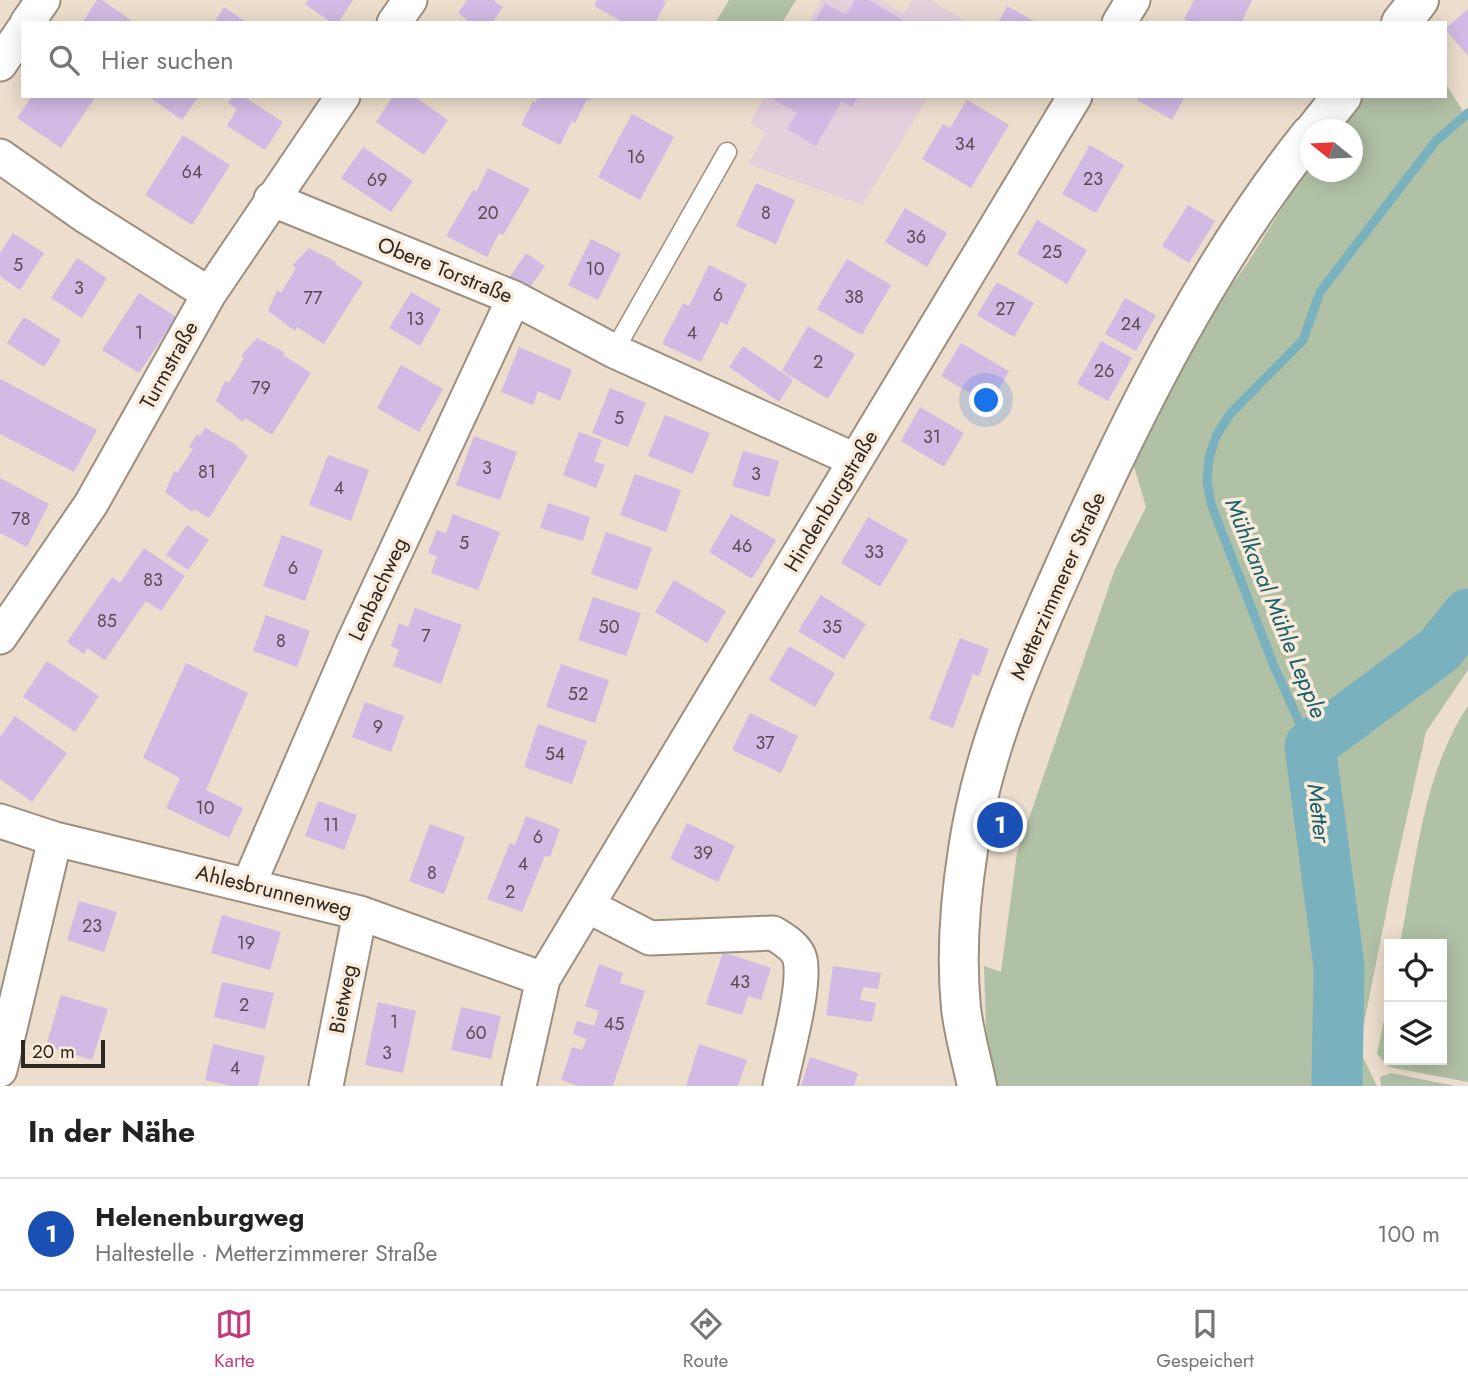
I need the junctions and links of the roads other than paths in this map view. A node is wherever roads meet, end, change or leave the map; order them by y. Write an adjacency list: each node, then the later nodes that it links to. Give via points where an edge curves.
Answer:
1 (43, 0): 5 (street)
2 (410, 0): 6 (street)
3 (1133, 0): 7 (street)
4 (1419, 0): 8 (main road)
5 (28, 21)
6 (395, 21)
7 (1120, 21)
8 (1403, 21)
9 (21, 33): 10 (street)
10 (0, 64)
11 (342, 98): 18 (street, Turmstraße)
12 (1074, 98): 22 (street, Hindenburgstraße)
13 (1340, 98): 14 (main road)
14 (1324, 119)
15 (1300, 148): 34 (main road, Metterzimmerer Straße, via 1190,312 1099,490 1022,662 988,751 968,849 959,946 961,1010)
16 (727, 152): 21 (lane)
17 (0, 156): 19 (street)
18 (271, 199): 19 (street, Turmstraße); 20 (street, Obere Torstraße)
19 (209, 294): 23 (street, Turmstraße, via 91,504)
20 (514, 298): 21 (street, Obere Torstraße); 26 (street, Lenbachweg, via 353,643)
21 (614, 352): 22 (street, Obere Torstraße)
22 (856, 460): 27 (street, Hindenburgstraße)
23 (0, 637)
24 (0, 821): 25 (street, Ahlesbrunnenweg)
25 (55, 839): 26 (street, Ahlesbrunnenweg); 30 (street)
26 (249, 884): 28 (street, Ahlesbrunnenweg)
27 (588, 906): 29 (street, Hindenburgstraße); 33 (street, via 650,937 772,933 787,941 800,958 800,986)
28 (360, 913): 29 (street, Ahlesbrunnenweg); 31 (street, Bietweg)
29 (542, 979): 32 (street, Hindenburgstraße)
30 (0, 1070)
31 (326, 1086)
32 (519, 1086)
33 (780, 1086)
34 (977, 1086)

